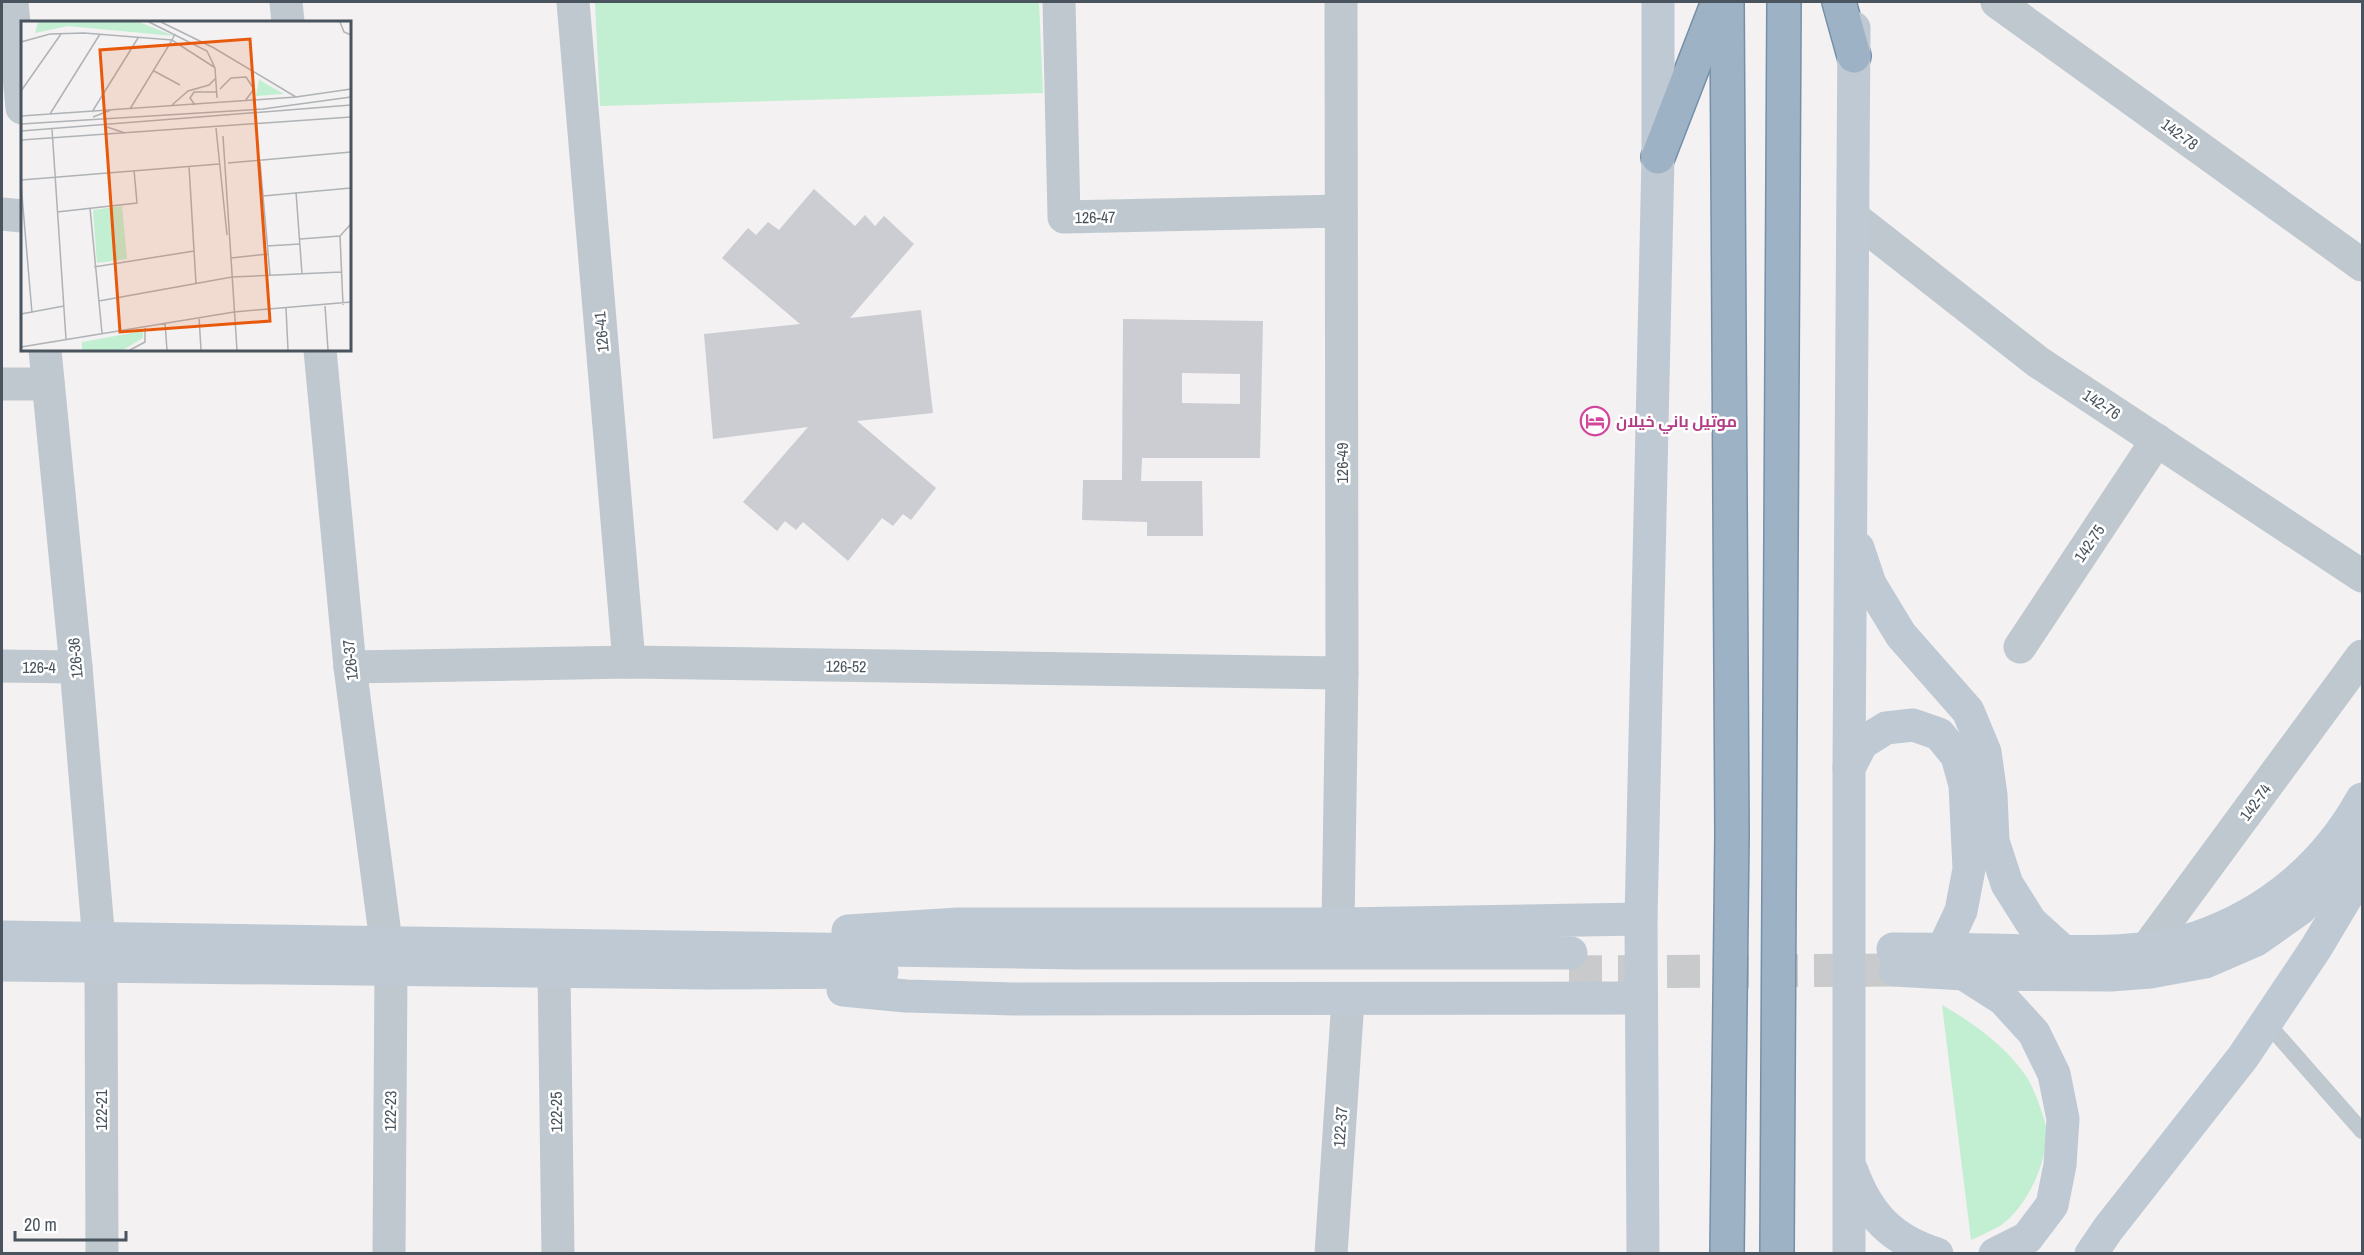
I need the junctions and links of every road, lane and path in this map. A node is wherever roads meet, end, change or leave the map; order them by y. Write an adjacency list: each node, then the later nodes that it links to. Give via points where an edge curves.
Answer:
1 (12, 2): 15 (street)
2 (286, 2): 13 (street)
3 (573, 2): 31 (street, 126-41)
4 (1059, 2): 17 (street, 126-47, via 1064,217)
5 (1341, 2): 17 (street, 126-49)
6 (1658, 2): 16 (main road)
7 (1718, 2): 16 (highway)
8 (1727, 2): 63 (highway, via 1732,822)
9 (1784, 2): 64 (highway)
10 (1839, 2): 14 (highway)
11 (1853, 2): 14 (main road)
12 (1997, 2): 21 (street, 142-78)
13 (288, 21)
14 (1854, 56): 20 (main road)
15 (21, 97)
16 (1658, 157): 40 (main road)
17 (1341, 211): 35 (street, 126-49)
18 (2, 214): 19 (street)
19 (21, 216)
20 (1853, 217): 26 (street, 142-76, via 2038,362); 27 (main road)
21 (2362, 265)
22 (45, 351): 25 (street, 126-36)
23 (320, 351): 34 (street, 126-37)
24 (2, 384): 25 (street)
25 (48, 384): 33 (street, 126-36)
26 (2157, 440): 28 (street, 142-76); 29 (street, 142-75)
27 (1851, 528): 36 (main road); 45 (main road, via 1870,584 1901,634 1968,711 1985,752 1993,841 2007,884 2031,922)
28 (2362, 576)
29 (2020, 647)
30 (2362, 656): 43 (street, 142-74)
31 (629, 662): 34 (street, 126-52); 35 (street, 126-52)
32 (2, 666): 33 (street, 126-4)
33 (76, 667): 46 (street, 126-36)
34 (350, 667): 47 (street, 126-37)
35 (1342, 673): 41 (street, 126-49)
36 (1849, 768): 44 (main road, via 1862,743 1886,728 1913,725 1939,735 1957,756 1965,785 1969,869 1960,910); 57 (main road)
37 (2362, 799): 43 (main road, via 2325,854 2288,889 2245,917 2198,938)
38 (2362, 843): 52 (main road, via 2300,909 2256,940 2205,962 2111,975)
39 (2362, 871): 55 (main road)
40 (1641, 919): 41 (main road); 53 (main road)
41 (1338, 924): 48 (main road, via 887,927 816,934)
42 (2, 937): 46 (main road)
43 (2147, 948): 45 (main road)
44 (1943, 950): 45 (main road); 52 (main road, via 1894,960)
45 (2063, 951)
46 (99, 952): 47 (main road); 50 (main road); 58 (street, 122-21)
47 (389, 956): 48 (main road); 51 (main road); 59 (street, 122-23)
48 (731, 961): 49 (main road, via 944,971); 51 (main road); 54 (main road, via 848,991 906,996)
49 (1570, 962)
50 (2, 965)
51 (554, 971): 60 (street, 122-25)
52 (1964, 975): 67 (main road, via 2003,999 2034,1033 2054,1074 2063,1119 2052,1205 2027,1238)
53 (1641, 998): 54 (main road); 62 (main road)
54 (1348, 1000): 61 (street, 122-37)
55 (2266, 1022): 56 (lane); 68 (main road)
56 (2362, 1131)
57 (1848, 1160): 65 (main road); 66 (main road, via 1861,1196 1883,1225 1914,1246)
58 (102, 1254)
59 (389, 1254)
60 (558, 1254)
61 (1331, 1254)
62 (1643, 1254)
63 (1727, 1254)
64 (1777, 1254)
65 (1849, 1254)
66 (1937, 1254)
67 (1995, 1254)
68 (2091, 1254)

